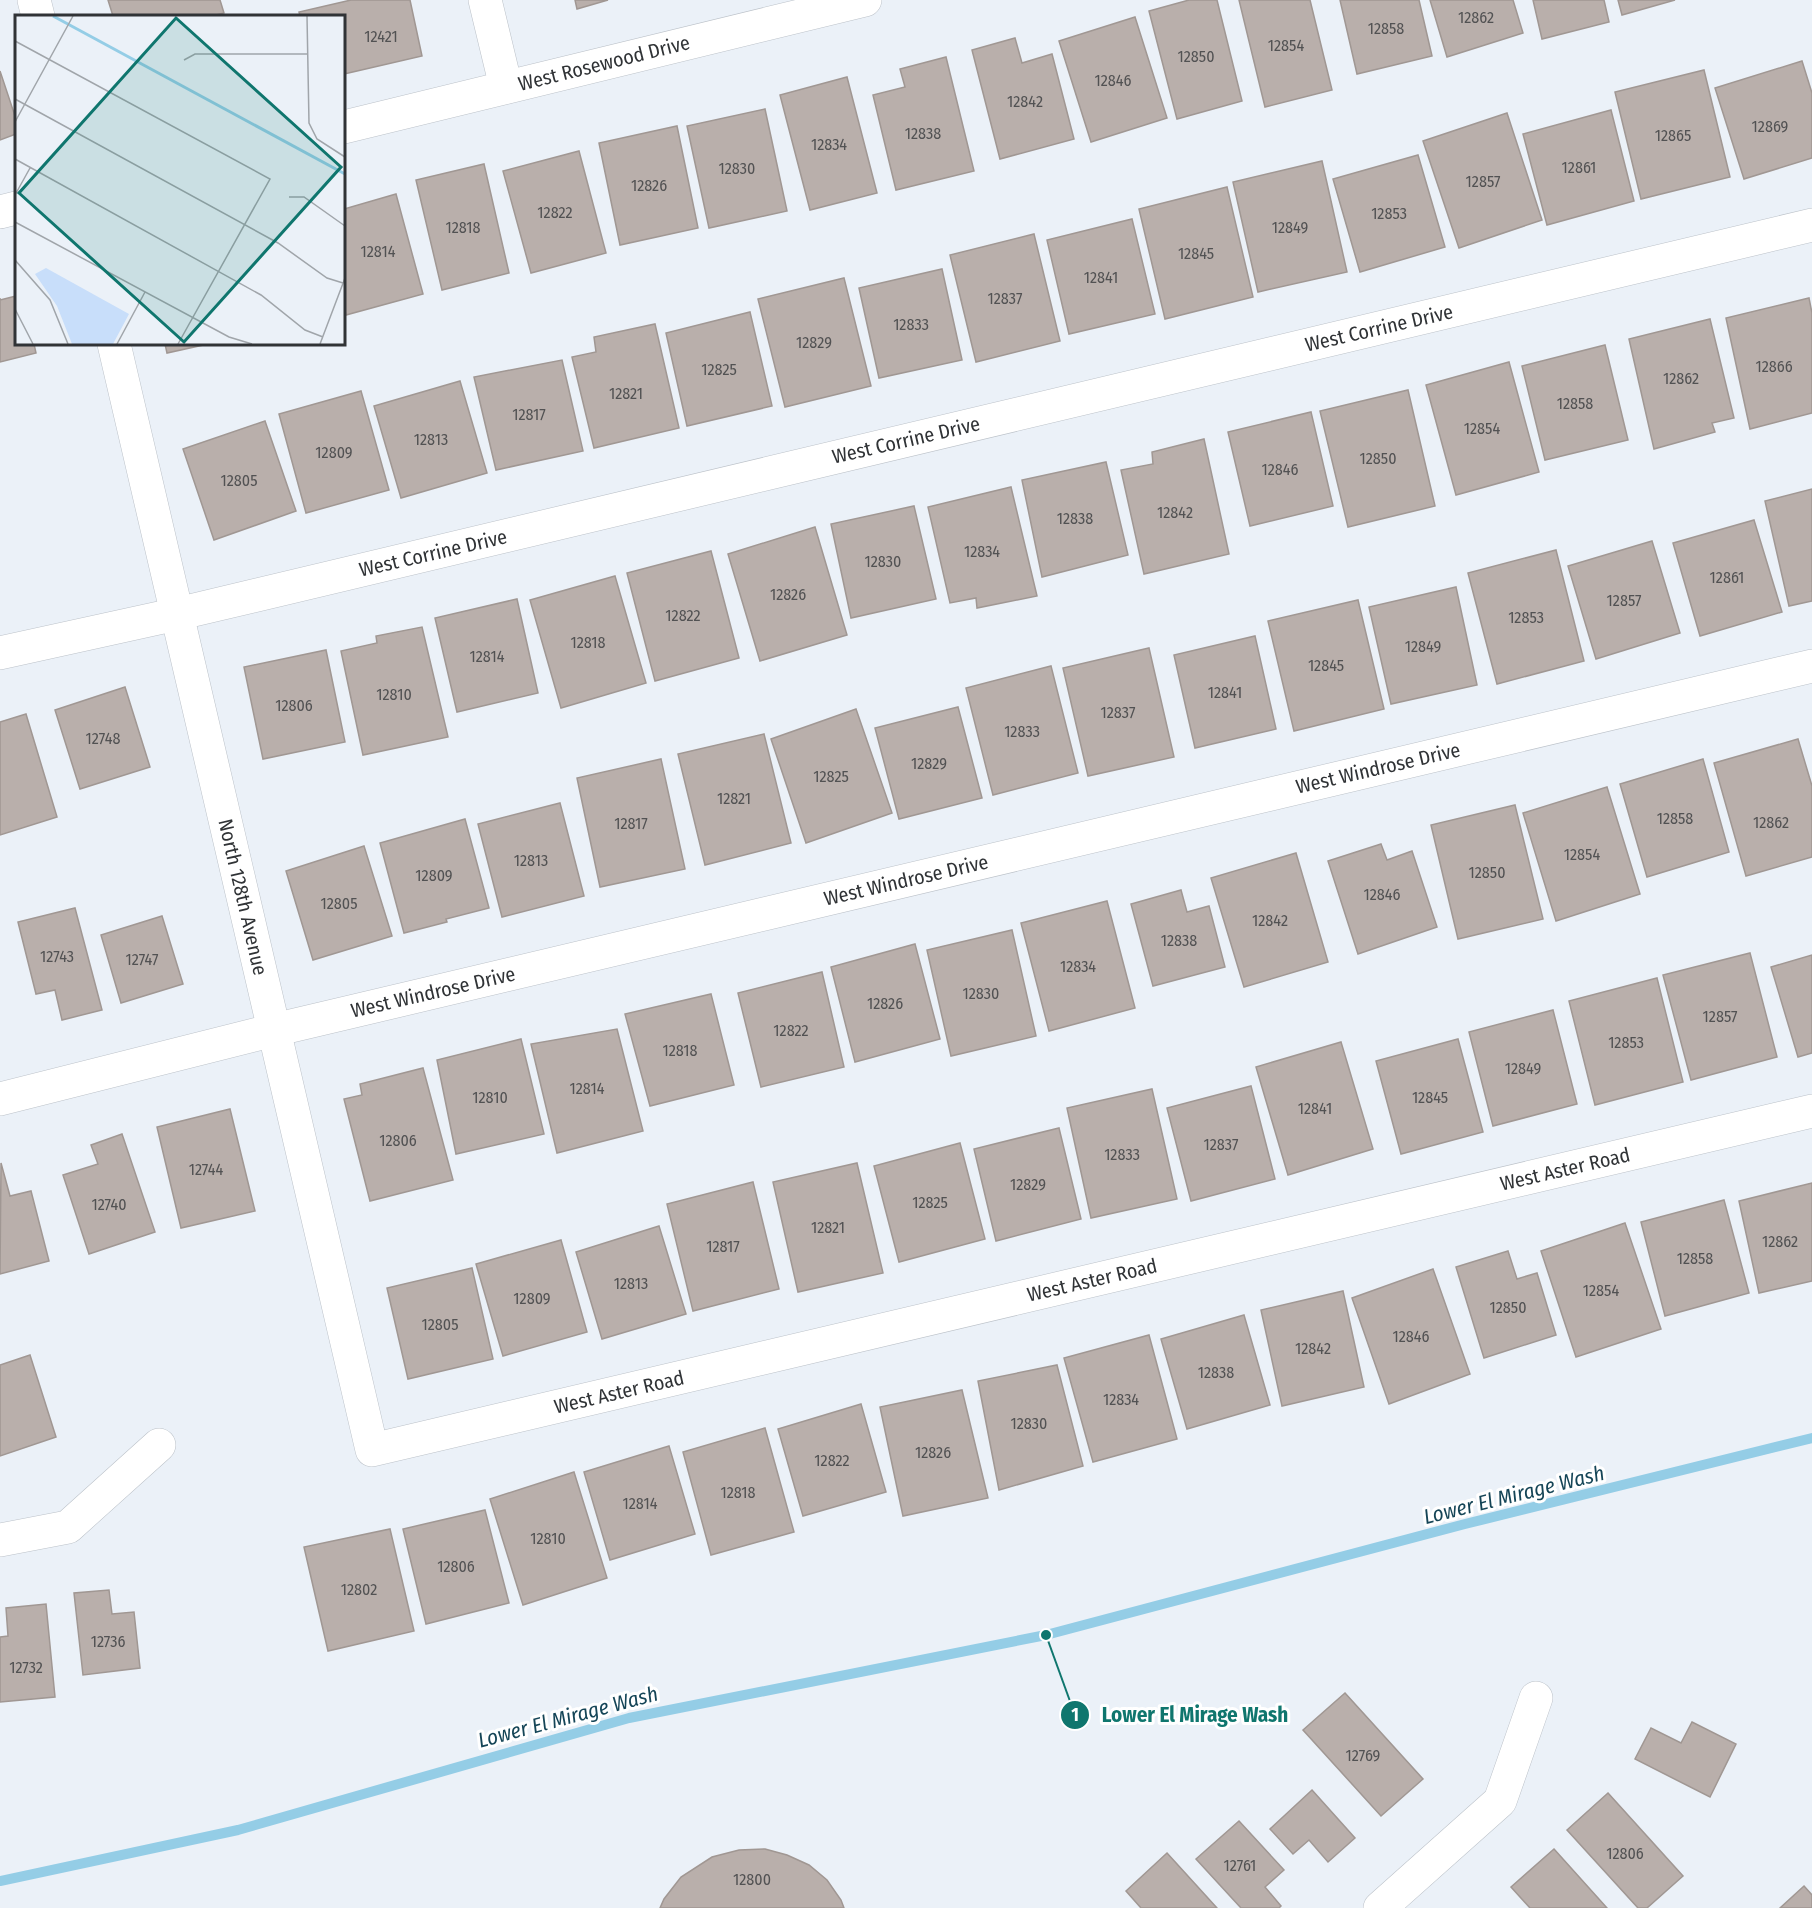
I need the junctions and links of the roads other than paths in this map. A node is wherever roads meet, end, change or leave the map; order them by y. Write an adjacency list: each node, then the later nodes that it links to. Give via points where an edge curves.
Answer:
1 (34, 0): 4 (street)
2 (485, 0): 5 (street)
3 (865, 0): 5 (street, West Rosewood Drive)
4 (38, 15)
5 (506, 87): 6 (street, West Rosewood Drive)
6 (345, 127)
7 (15, 208): 8 (street)
8 (0, 212)
9 (1812, 225): 11 (street, West Corrine Drive)
10 (114, 345): 11 (street, North 128th Avenue)
11 (177, 614): 12 (street, West Corrine Drive); 14 (street, North 128th Avenue)
12 (0, 653)
13 (1812, 666): 14 (street, West Windrose Drive)
14 (274, 1030): 15 (street, West Windrose Drive); 18 (street, North 128th Avenue)
15 (0, 1099)
16 (1812, 1111): 18 (street, West Aster Road)
17 (159, 1444): 19 (street, via 68,1527)
18 (372, 1450)
19 (0, 1540)
20 (1536, 1698): 21 (street, via 1500,1801)
21 (1380, 1908)

